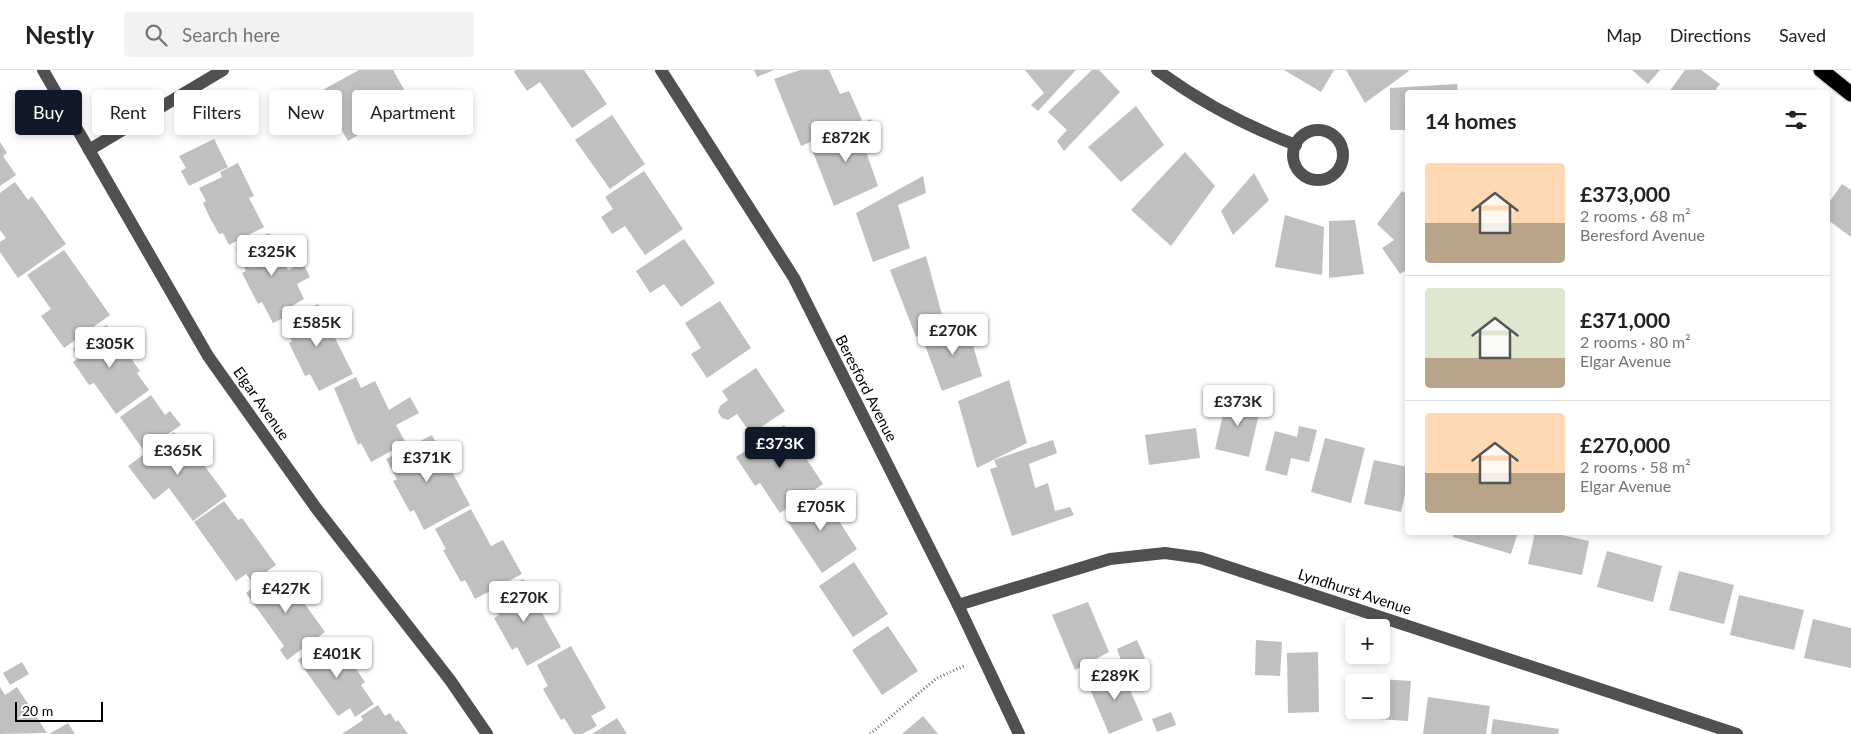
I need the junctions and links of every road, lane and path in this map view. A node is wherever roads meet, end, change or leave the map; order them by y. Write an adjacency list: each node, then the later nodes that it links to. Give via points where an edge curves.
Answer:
1 (43, 70): 8 (street, Elgar Avenue)
2 (224, 70): 8 (street)
3 (661, 70): 9 (street, Beresford Avenue, via 794,278)
4 (1157, 70): 7 (street, via 1194,97 1256,130)
5 (1821, 70): 6 (highway)
6 (1851, 94)
7 (1296, 145)
8 (89, 150): 11 (street, Elgar Avenue, via 208,356 316,508 450,680)
9 (958, 605): 10 (street, Beresford Avenue); 14 (street, Lyndhurst Avenue, via 1110,560 1165,553 1201,558)
10 (983, 658): 12 (path, via 937,678); 13 (street, Beresford Avenue)
11 (487, 734)
12 (870, 734)
13 (1019, 734)
14 (1737, 734)

